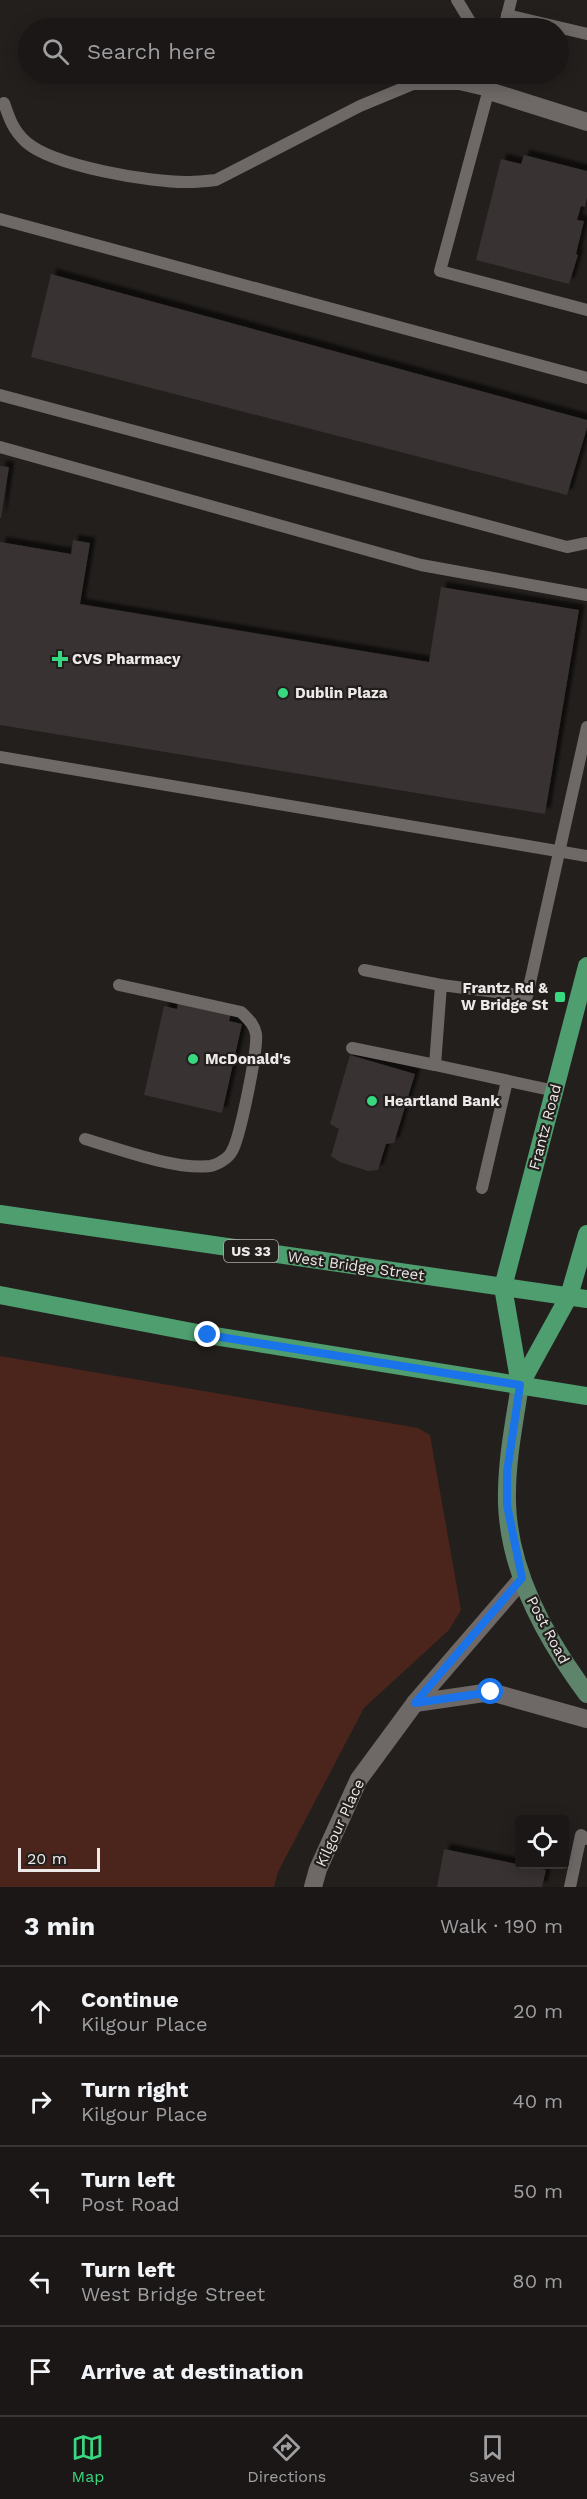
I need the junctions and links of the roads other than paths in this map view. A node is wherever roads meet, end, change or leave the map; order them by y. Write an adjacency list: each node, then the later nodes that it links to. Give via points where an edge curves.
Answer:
1 (457, 0): 4 (lane)
2 (511, 0): 3 (lane)
3 (507, 15): 5 (lane); 6 (lane)
4 (468, 18)
5 (506, 18)
6 (520, 18)
7 (569, 30): 8 (lane)
8 (587, 34)
9 (413, 84): 11 (lane)
10 (413, 84): 14 (lane, via 360,106 216,180 190,182 160,181 69,164 27,143 12,126)
11 (459, 84)
12 (490, 84): 17 (lane, via 440,271)
13 (496, 84): 15 (street)
14 (4, 102)
15 (587, 122)
16 (0, 219): 18 (lane)
17 (587, 310)
18 (587, 378)
19 (0, 395): 21 (lane, via 567,547)
20 (0, 447): 22 (lane, via 421,565)
21 (587, 543)
22 (587, 596)
23 (587, 727): 25 (lane)
24 (0, 758): 25 (lane)
25 (559, 852): 26 (lane); 30 (lane, via 527,996)
26 (587, 856)
27 (587, 966): 34 (main road, Frantz Road)
28 (364, 970): 30 (lane)
29 (119, 985): 35 (lane, via 241,1012 253,1024 256,1037 244,1109 232,1151 212,1166 178,1164)
30 (441, 986): 32 (lane)
31 (352, 1048): 32 (lane)
32 (435, 1065): 33 (lane)
33 (507, 1081): 34 (lane); 36 (lane)
34 (555, 1091): 39 (main road, Frantz Road)
35 (85, 1139)
36 (482, 1188)
37 (0, 1214): 39 (main road, West Bridge Street / US 33)
38 (587, 1234): 41 (main road)
39 (503, 1287): 41 (main road, West Bridge Street / US 33); 42 (main road)
40 (0, 1295): 42 (main road, via 208,1335)
41 (578, 1298): 42 (main road)
42 (520, 1385): 43 (main road); 44 (main road, Post Road, via 507,1472 507,1505)
43 (587, 1396)
44 (522, 1578): 45 (main road, Post Road, via 549,1636); 46 (street, Kilgour Place)
45 (587, 1694)
46 (415, 1703): 47 (street, via 491,1692); 49 (street, Kilgour Place, via 359,1779 318,1869)
47 (587, 1719)
48 (587, 1839): 50 (lane, via 581,1835)
49 (314, 1887)
50 (570, 1887)

